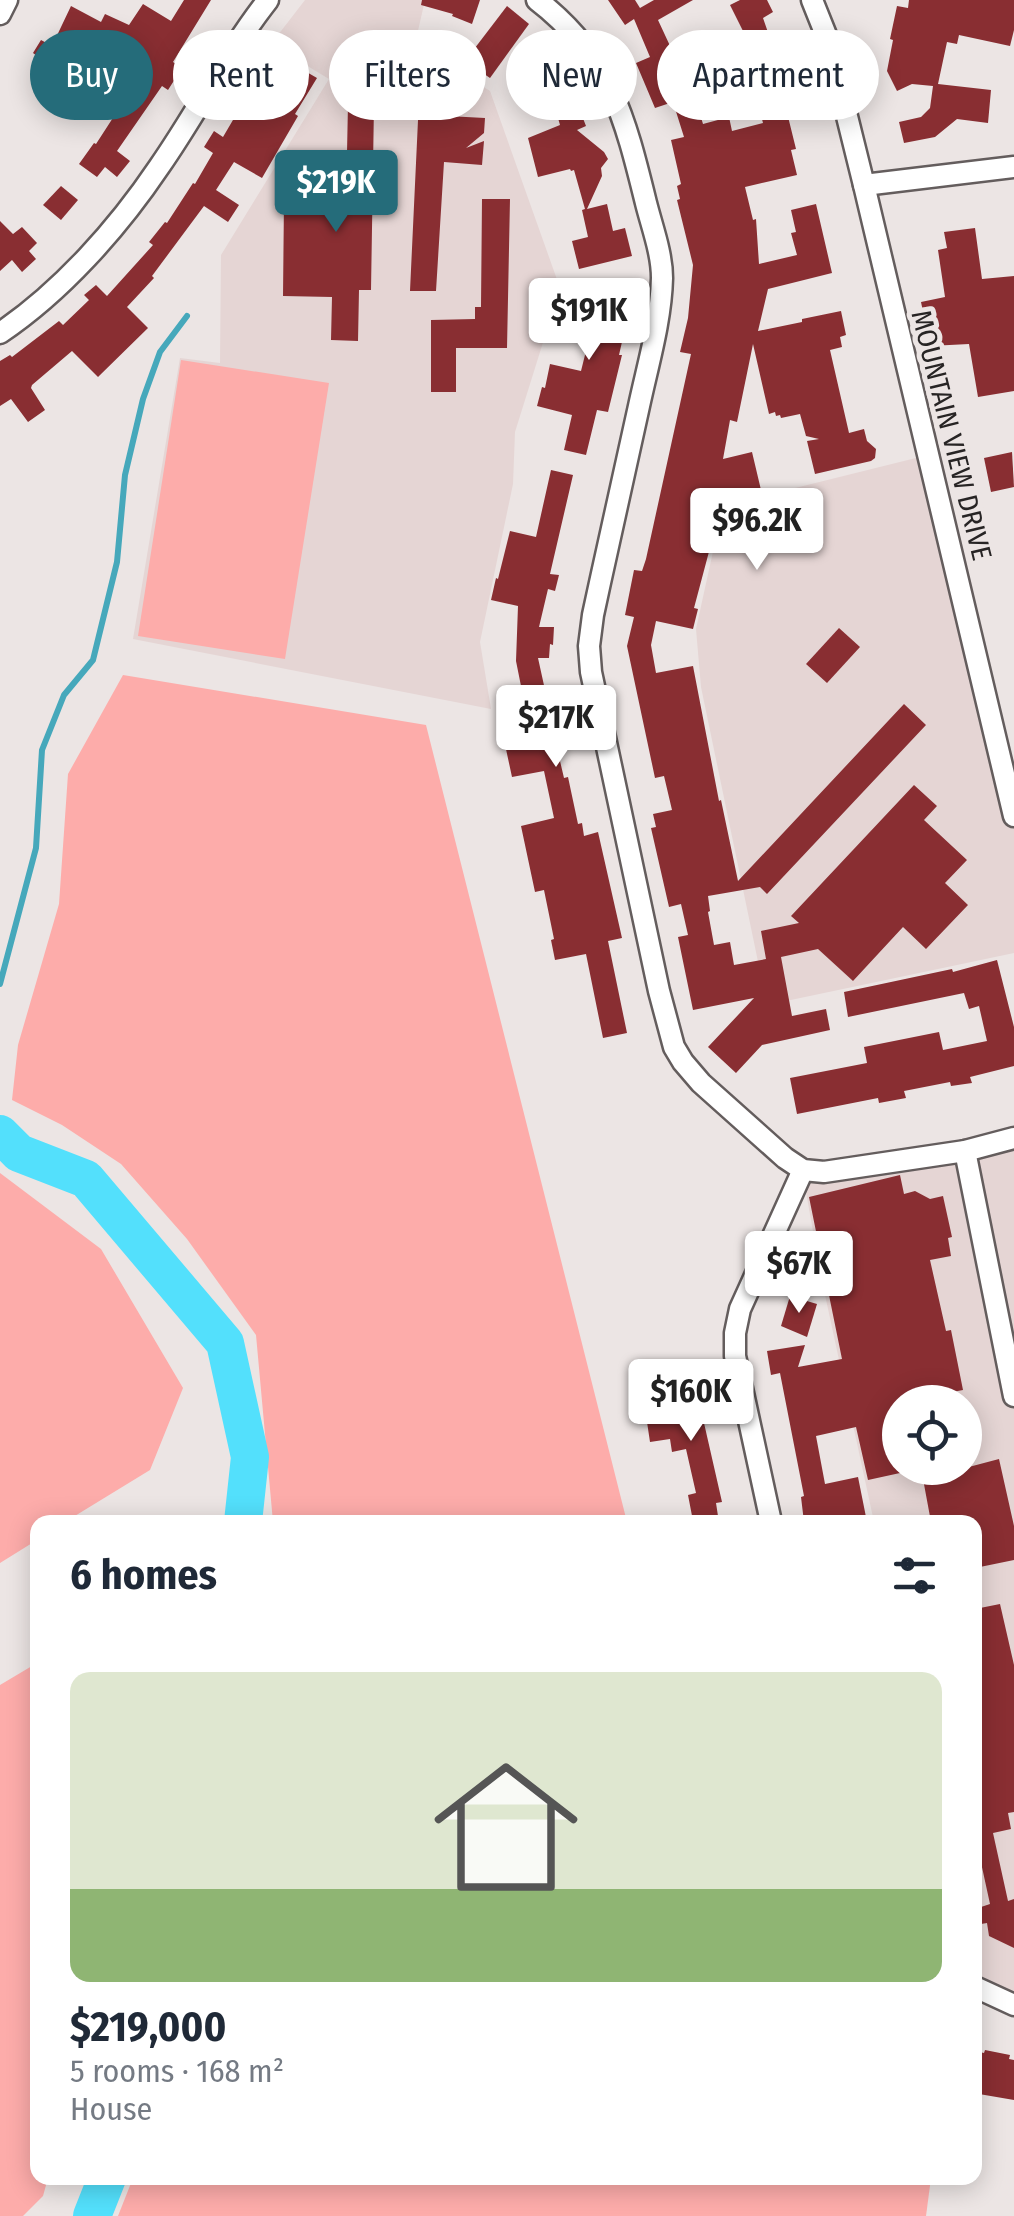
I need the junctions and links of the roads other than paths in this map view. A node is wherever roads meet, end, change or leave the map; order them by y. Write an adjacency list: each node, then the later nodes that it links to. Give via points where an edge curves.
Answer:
1 (8, 0): 5 (street)
2 (268, 0): 8 (street, via 122,216 63,282)
3 (537, 0): 12 (street, via 590,52 610,86 627,125 662,273 589,646 668,1033 701,1082)
4 (812, 0): 7 (street, MOUNTAIN VIEW DRIVE)
5 (0, 14)
6 (1014, 167): 7 (street)
7 (864, 184): 9 (street, MOUNTAIN VIEW DRIVE)
8 (0, 333)
9 (1014, 816)
10 (1014, 1138): 11 (street)
11 (965, 1151): 12 (street); 13 (street)
12 (803, 1170): 14 (street, via 745,1296 736,1333)
13 (1014, 1396)
14 (770, 1515)
15 (982, 1991): 16 (street)
16 (1014, 2006)

